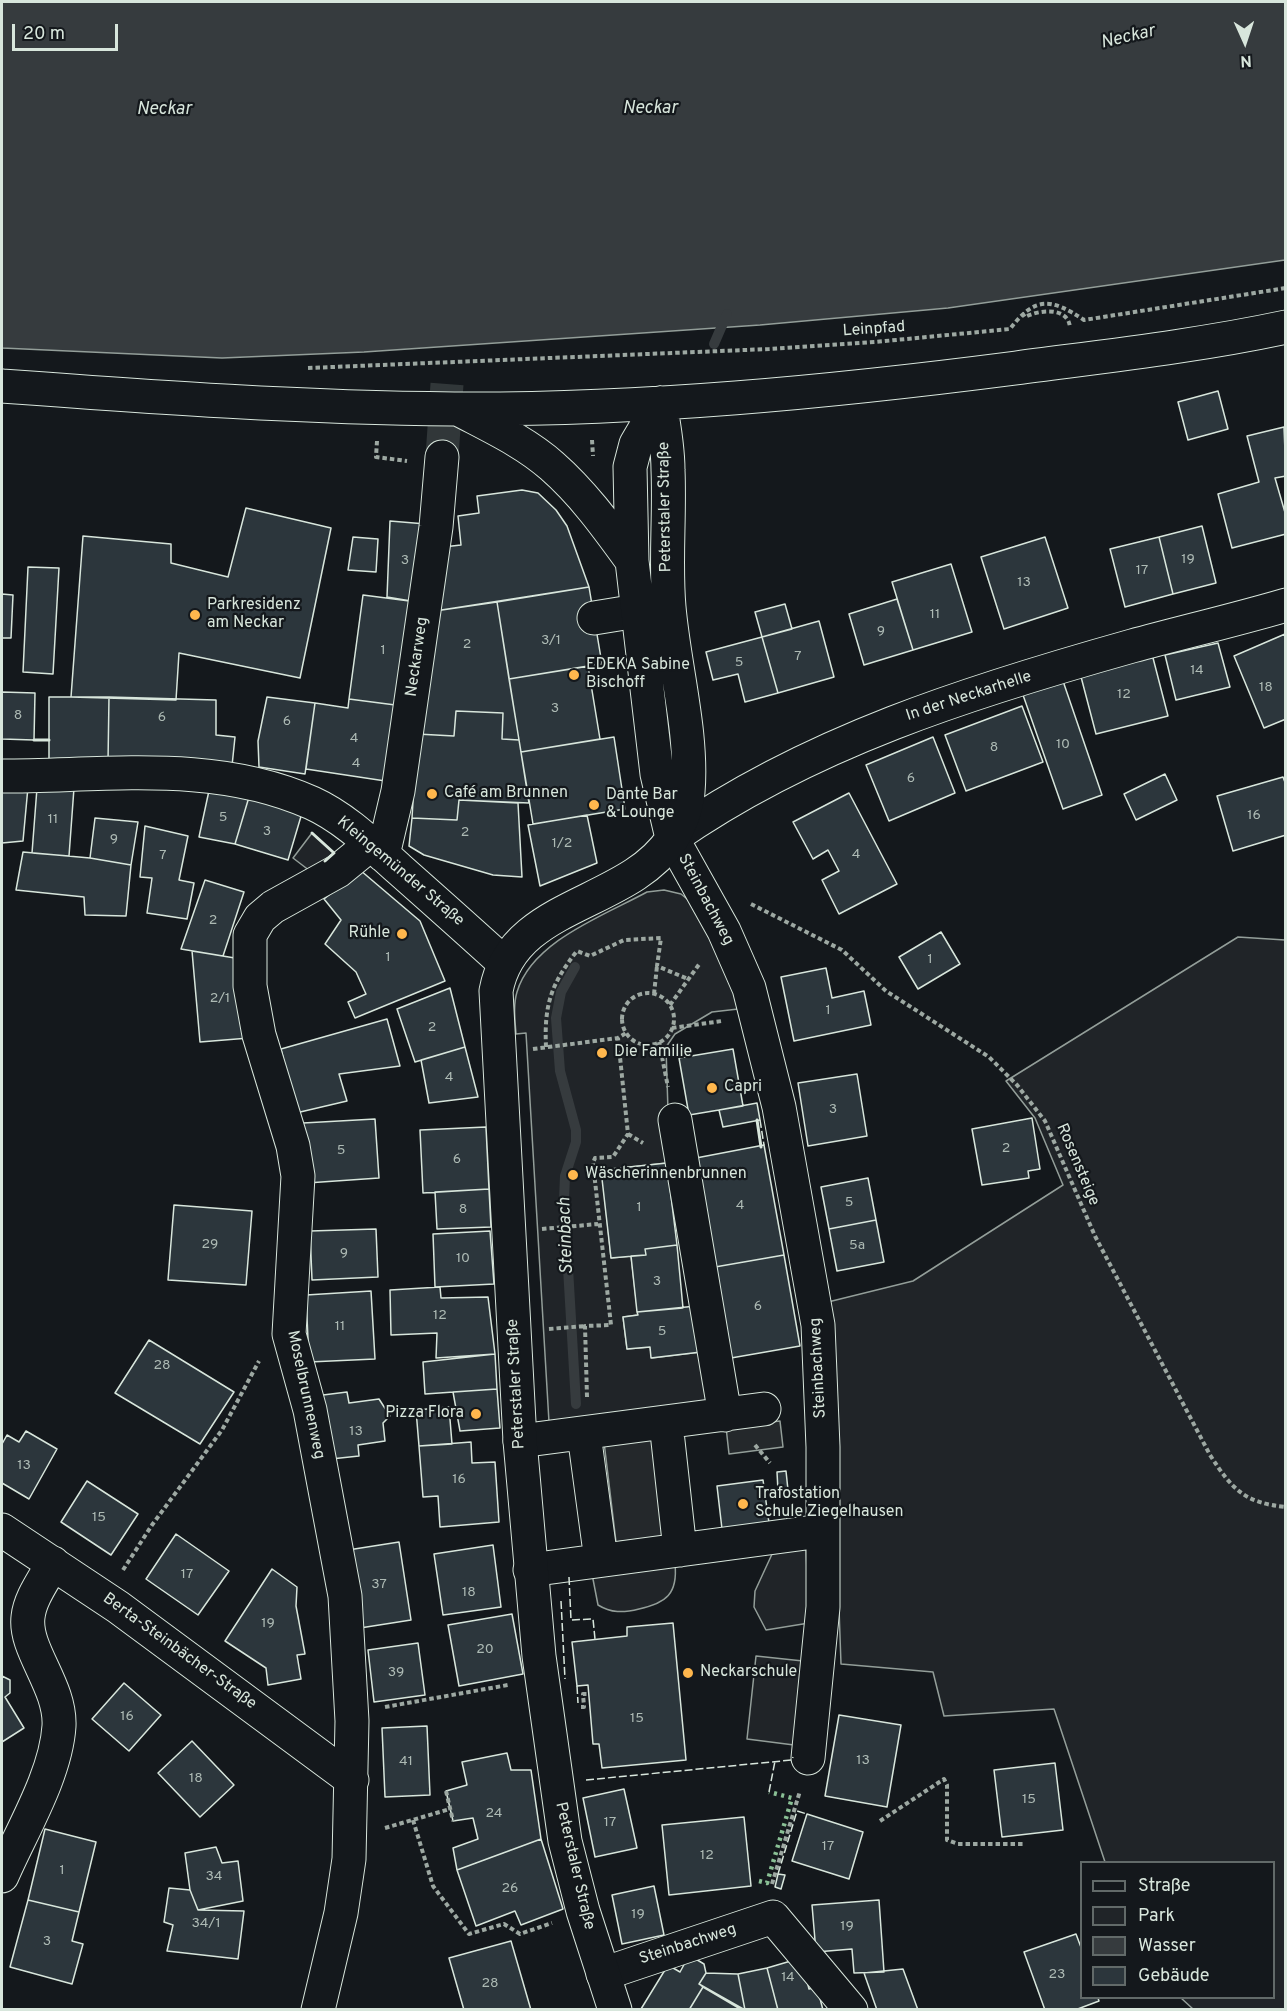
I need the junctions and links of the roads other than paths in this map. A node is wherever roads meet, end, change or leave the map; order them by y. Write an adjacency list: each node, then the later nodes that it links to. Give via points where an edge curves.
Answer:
1 (1286, 327): 3 (street, via 1166,348 904,382)
2 (2, 386): 4 (street, via 249,404)
3 (660, 403): 4 (street); 6 (street, Peterstaler Straße, via 636,444 630,467); 11 (street, Peterstaler Straße, via 668,468 669,604 688,764 686,809)
4 (458, 409): 6 (street, via 551,465 579,492)
5 (442, 457): 12 (street, Neckarweg, via 436,527 398,791)
6 (632, 561): 8 (street, Peterstaler Straße)
7 (1286, 605): 11 (street, In der Neckarhelle, via 1134,646 918,712 716,807)
8 (637, 612): 9 (street); 11 (street, Peterstaler Straße, via 657,774)
9 (594, 618)
10 (2, 776): 12 (street, Kleingemünder Straße, via 171,773 254,783 313,804)
11 (672, 838): 13 (street, Peterstaler Straße, via 658,856 629,879 537,927); 21 (street, Steinbachweg, via 724,931 749,988 779,1107 818,1325 823,1448)
12 (377, 849): 13 (street, Kleingemünder Straße); 27 (street, Moselbrunnenweg, via 273,907 260,918 250,935 250,986 259,1035 293,1146 298,1176 289,1334 310,1410 345,1596)
13 (504, 963): 19 (street, Peterstaler Straße, via 496,991 496,1017)
14 (675, 1120): 16 (street)
15 (764, 1409): 16 (street)
16 (725, 1415): 17 (street)
17 (666, 1423): 18 (street); 22 (street)
18 (584, 1434): 19 (street); 23 (street)
19 (520, 1442): 25 (street, Peterstaler Straße)
20 (2, 1530): 24 (street, Berta-Steinbächer-Straße)
21 (821, 1531): 22 (street); 26 (street, Steinbachweg, via 822,1634)
22 (680, 1550): 23 (street)
23 (601, 1560): 25 (street)
24 (53, 1563): 27 (street, Berta-Steinbächer-Straße); 28 (street, via 30,1609 28,1626 56,1697 57,1738 45,1779)
25 (530, 1570): 29 (street, Peterstaler Straße, via 558,1801 583,1911)
26 (808, 1758)
27 (352, 1780): 30 (street, Moselbrunnenweg, via 341,1913)
28 (2, 1876)
29 (603, 1974): 31 (street, Peterstaler Straße); 32 (street, Steinbachweg, via 773,1917)
30 (318, 2010)
31 (615, 2010)
32 (851, 2010)

